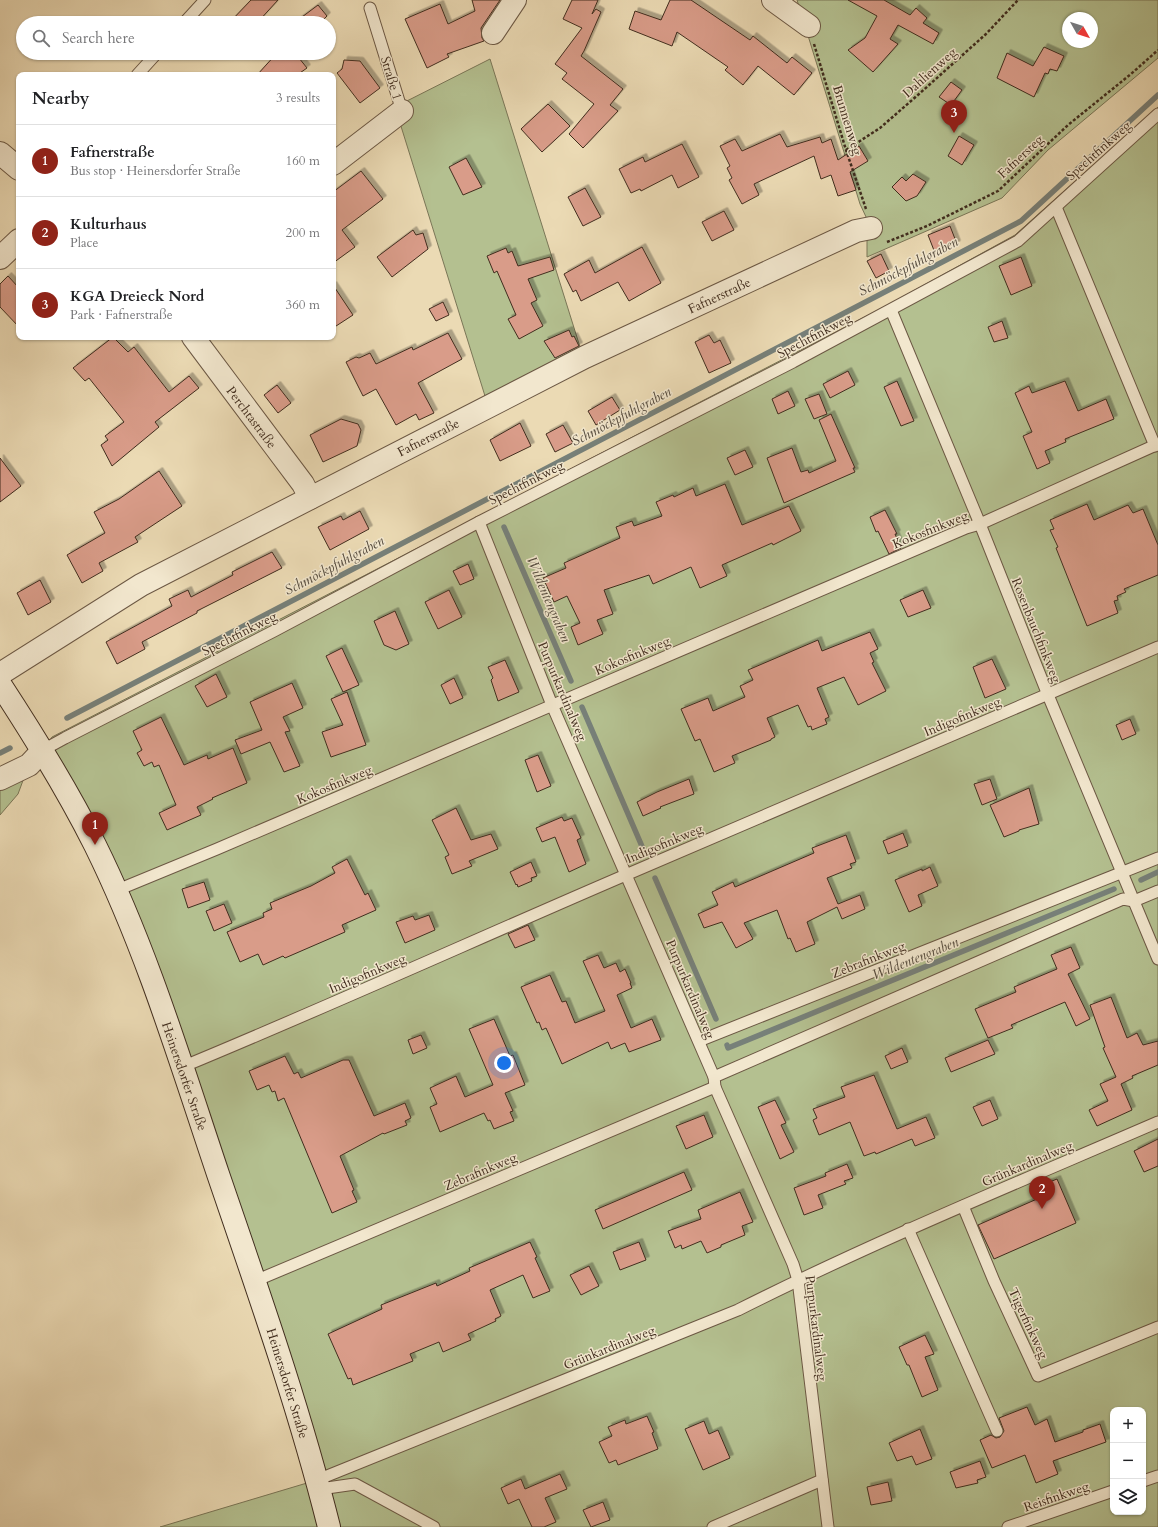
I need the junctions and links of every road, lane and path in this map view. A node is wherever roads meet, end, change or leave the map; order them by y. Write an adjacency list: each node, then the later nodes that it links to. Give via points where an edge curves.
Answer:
1 (205, 0): 6 (lane)
2 (515, 0): 8 (street)
3 (772, 0): 7 (street)
4 (1018, 0): 14 (path, Dahlienweg, via 986,34 920,94 880,128)
5 (370, 8): 12 (lane, Straße 1)
6 (190, 16)
7 (809, 26): 14 (path, Brunnenweg)
8 (493, 33)
9 (1158, 50): 19 (path, Fafnersteg, via 1068,125 998,191 927,226)
10 (150, 60): 11 (lane)
11 (139, 72)
12 (402, 111): 16 (street, Straße 1)
13 (1158, 114): 18 (lane, Spechtfinkweg)
14 (846, 150): 19 (path, Brunnenweg)
15 (0, 153): 17 (street)
16 (336, 162)
17 (16, 166)
18 (1056, 207): 22 (lane, Spechtfinkweg, via 1018,241); 24 (lane)
19 (874, 237): 25 (street, Fafnerstraße, via 856,231 585,357)
20 (16, 243): 21 (street)
21 (0, 258)
22 (891, 310): 26 (lane, Spechtfinkweg); 27 (lane, Rosenbauchfinkweg)
23 (195, 340): 25 (street, Perchtastraße, via 303,484)
24 (1157, 445): 27 (lane, Kokosfinkweg)
25 (310, 498): 29 (street, Fafnerstraße, via 142,585)
26 (479, 522): 32 (lane, Purpurkardinalweg); 33 (lane, Spechtfinkweg)
27 (980, 524): 31 (lane, Rosenbauchfinkweg); 32 (lane, Kokosfinkweg)
28 (1158, 647): 31 (lane, Indigofinkweg)
29 (0, 674)
30 (0, 684): 33 (street, Heinersdorfer Straße)
31 (1048, 696): 36 (lane, Rosenbauchfinkweg); 37 (lane, Indigofinkweg)
32 (552, 704): 37 (lane, Purpurkardinalweg); 38 (lane, Kokosfinkweg)
33 (43, 750): 34 (street, via 29,765); 38 (street, Heinersdorfer Straße, via 95,845)
34 (0, 780)
35 (1158, 858): 36 (lane, Zebrafinkweg)
36 (1122, 873): 40 (lane, Rosenbauchfinkweg); 42 (lane, Zebrafinkweg)
37 (627, 874): 42 (lane, Purpurkardinalweg); 43 (lane, Indigofinkweg)
38 (115, 891): 43 (street, Heinersdorfer Straße, via 151,978)
39 (1158, 891): 40 (lane, Zebrafinkweg)
40 (1134, 901): 41 (lane, Rosenbauchfinkweg); 44 (lane, Zebrafinkweg, via 1123,899)
41 (1158, 959)
42 (699, 1041): 44 (lane, Purpurkardinalweg)
43 (182, 1067): 49 (street, Heinersdorfer Straße)
44 (715, 1082): 48 (lane, Purpurkardinalweg); 49 (lane, Zebrafinkweg)
45 (1158, 1122): 46 (lane, Grünkardinalweg)
46 (963, 1206): 47 (lane, Grünkardinalweg); 50 (lane, Tigerfinkweg, via 1038,1376)
47 (908, 1229): 48 (lane, Grünkardinalweg); 51 (lane)
48 (798, 1280): 53 (lane, Purpurkardinalweg); 55 (lane, Grünkardinalweg, via 738,1310)
49 (255, 1281): 55 (street, Heinersdorfer Straße, via 288,1379)
50 (1158, 1327)
51 (998, 1432)
52 (1158, 1476): 54 (lane)
53 (822, 1480): 59 (lane); 60 (lane, Purpurkardinalweg)
54 (1146, 1480)
55 (318, 1484): 57 (street, Heinersdorfer Straße); 58 (lane, via 355,1484)
56 (1110, 1493): 61 (lane, Reisfinkweg)
57 (330, 1527)
58 (434, 1527)
59 (713, 1527)
60 (828, 1527)
61 (1008, 1527)

